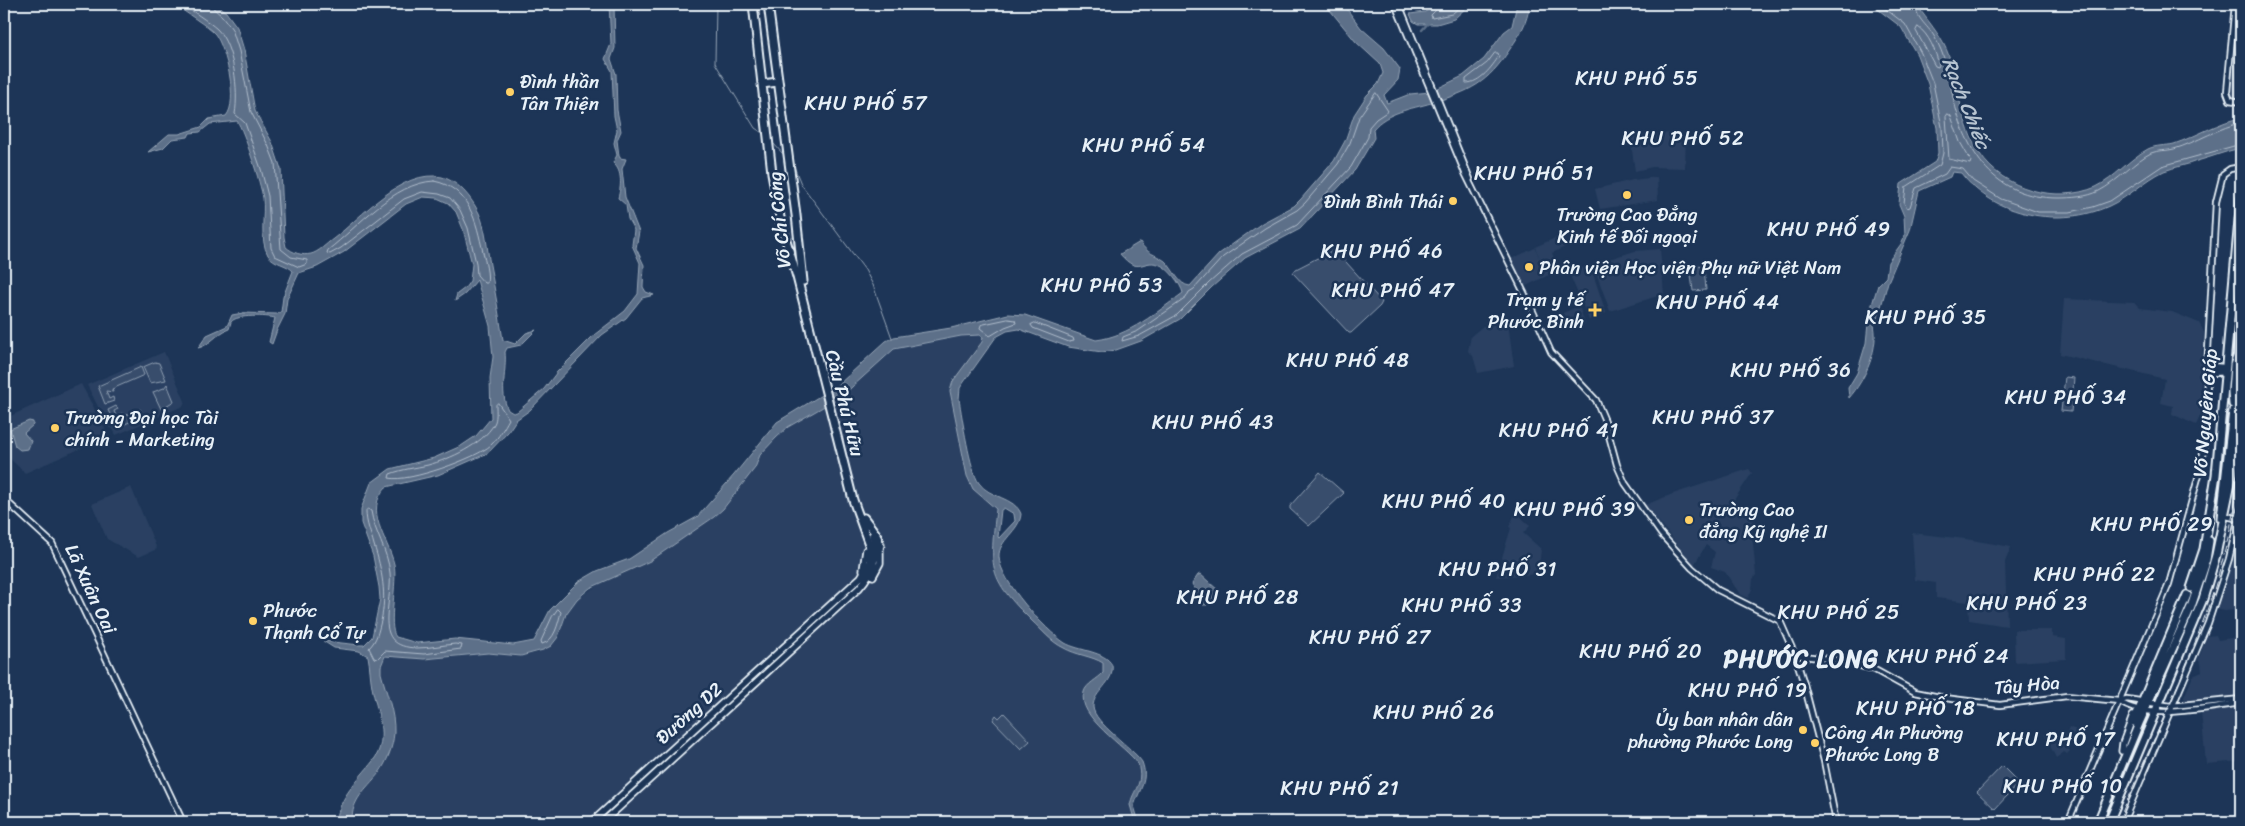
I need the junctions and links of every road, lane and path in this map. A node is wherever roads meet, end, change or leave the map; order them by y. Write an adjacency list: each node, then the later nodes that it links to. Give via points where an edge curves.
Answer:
1 (751, 4): 6 (highway, Võ Chí Công); 7 (main road, Võ Chí Công)
2 (770, 4): 5 (highway, Võ Chí Công); 9 (main road, Võ Chí Công)
3 (1397, 4): 36 (main road, via 1470,182 1551,352 1596,400 1618,468 1640,505 1701,576 1718,590 1778,619)
4 (2235, 4): 8 (main road, via 2227,88 2228,98)
5 (778, 82): 6 (highway); 9 (highway, Võ Chí Công)
6 (762, 84): 7 (highway, Võ Chí Công)
7 (763, 99): 14 (highway, Võ Chí Công, via 778,209)
8 (2241, 102)
9 (784, 121): 14 (highway, Võ Chí Công)
10 (2241, 167): 16 (main road, via 2223,174 2216,202)
11 (2241, 198): 12 (highway, Võ Nguyên Giáp)
12 (2239, 248): 17 (highway, Võ Nguyên Giáp)
13 (2241, 306): 15 (highway, Võ Nguyên Giáp)
14 (807, 314): 24 (highway, Cầu Phú Hữu)
15 (2240, 357): 18 (highway, Võ Nguyên Giáp); 20 (highway, Võ Nguyên Giáp, via 2234,364)
16 (2207, 370): 17 (highway); 39 (main road, via 2205,450 2181,544 2168,586)
17 (2227, 371): 29 (highway, Võ Nguyên Giáp, via 2219,482)
18 (2240, 382): 19 (highway, Võ Nguyên Giáp)
19 (2238, 422): 20 (highway); 23 (highway, Võ Nguyên Giáp, via 2227,507)
20 (2231, 437): 23 (highway, Võ Nguyên Giáp)
21 (4, 499): 46 (main road, Lã Xuân Oai, via 52,543)
22 (2241, 507): 25 (main road)
23 (2223, 516): 25 (main road); 26 (highway, Võ Nguyên Giáp)
24 (862, 519): 27 (highway); 28 (highway, via 876,534); 30 (highway)
25 (2239, 519): 32 (main road)
26 (2220, 533): 31 (highway, Võ Nguyên Giáp); 41 (highway, Võ Nguyên Giáp, via 2179,647)
27 (872, 535): 34 (main road, Đường D2, via 876,556 870,574)
28 (880, 545): 34 (main road, Đường D2, via 880,563 868,583 818,628)
29 (2206, 547): 33 (highway, Võ Nguyên Giáp); 33 (highway, Võ Nguyên Giáp, via 2205,563 2194,600)
30 (868, 550): 34 (main road, Đường D2, via 870,562 861,577 814,619)
31 (2216, 555): 32 (main road); 41 (highway, Võ Nguyên Giáp, via 2203,599)
32 (2229, 559): 42 (main road, via 2211,615)
33 (2182, 617): 41 (highway, Võ Nguyên Giáp); 41 (highway, Võ Nguyên Giáp, via 2155,671)
34 (810, 629): 35 (main road, Đường D2)
35 (803, 632): 37 (main road, Đường D2); 37 (main road, Đường D2, via 796,646)
36 (1795, 655): 39 (main road, Tây Hòa, via 1870,668 1915,692 1945,698 2000,705 2067,696); 49 (main road, via 1820,744)
37 (735, 696): 47 (main road, Đường D2); 48 (main road, Đường D2, via 723,714)
38 (2241, 699): 42 (main road)
39 (2119, 701): 41 (main road, Tây Hòa, via 2124,705); 50 (main road)
40 (2241, 703): 42 (main road)
41 (2146, 708): 42 (main road); 43 (highway, Võ Nguyên Giáp); 44 (highway, Võ Nguyên Giáp); 45 (main road, Võ Nguyên Giáp, via 2123,743); 53 (highway, Võ Nguyên Giáp); 54 (highway, Võ Nguyên Giáp)
42 (2172, 709): 55 (main road)
43 (2137, 726): 44 (highway); 52 (highway, Võ Nguyên Giáp)
44 (2130, 733): 45 (highway, Võ Nguyên Giáp)
45 (2122, 752): 51 (highway, Võ Nguyên Giáp)
46 (183, 822)
47 (592, 822)
48 (605, 822)
49 (1836, 822)
50 (2068, 822)
51 (2093, 822)
52 (2098, 822)
53 (2104, 822)
54 (2109, 822)
55 (2123, 822)

